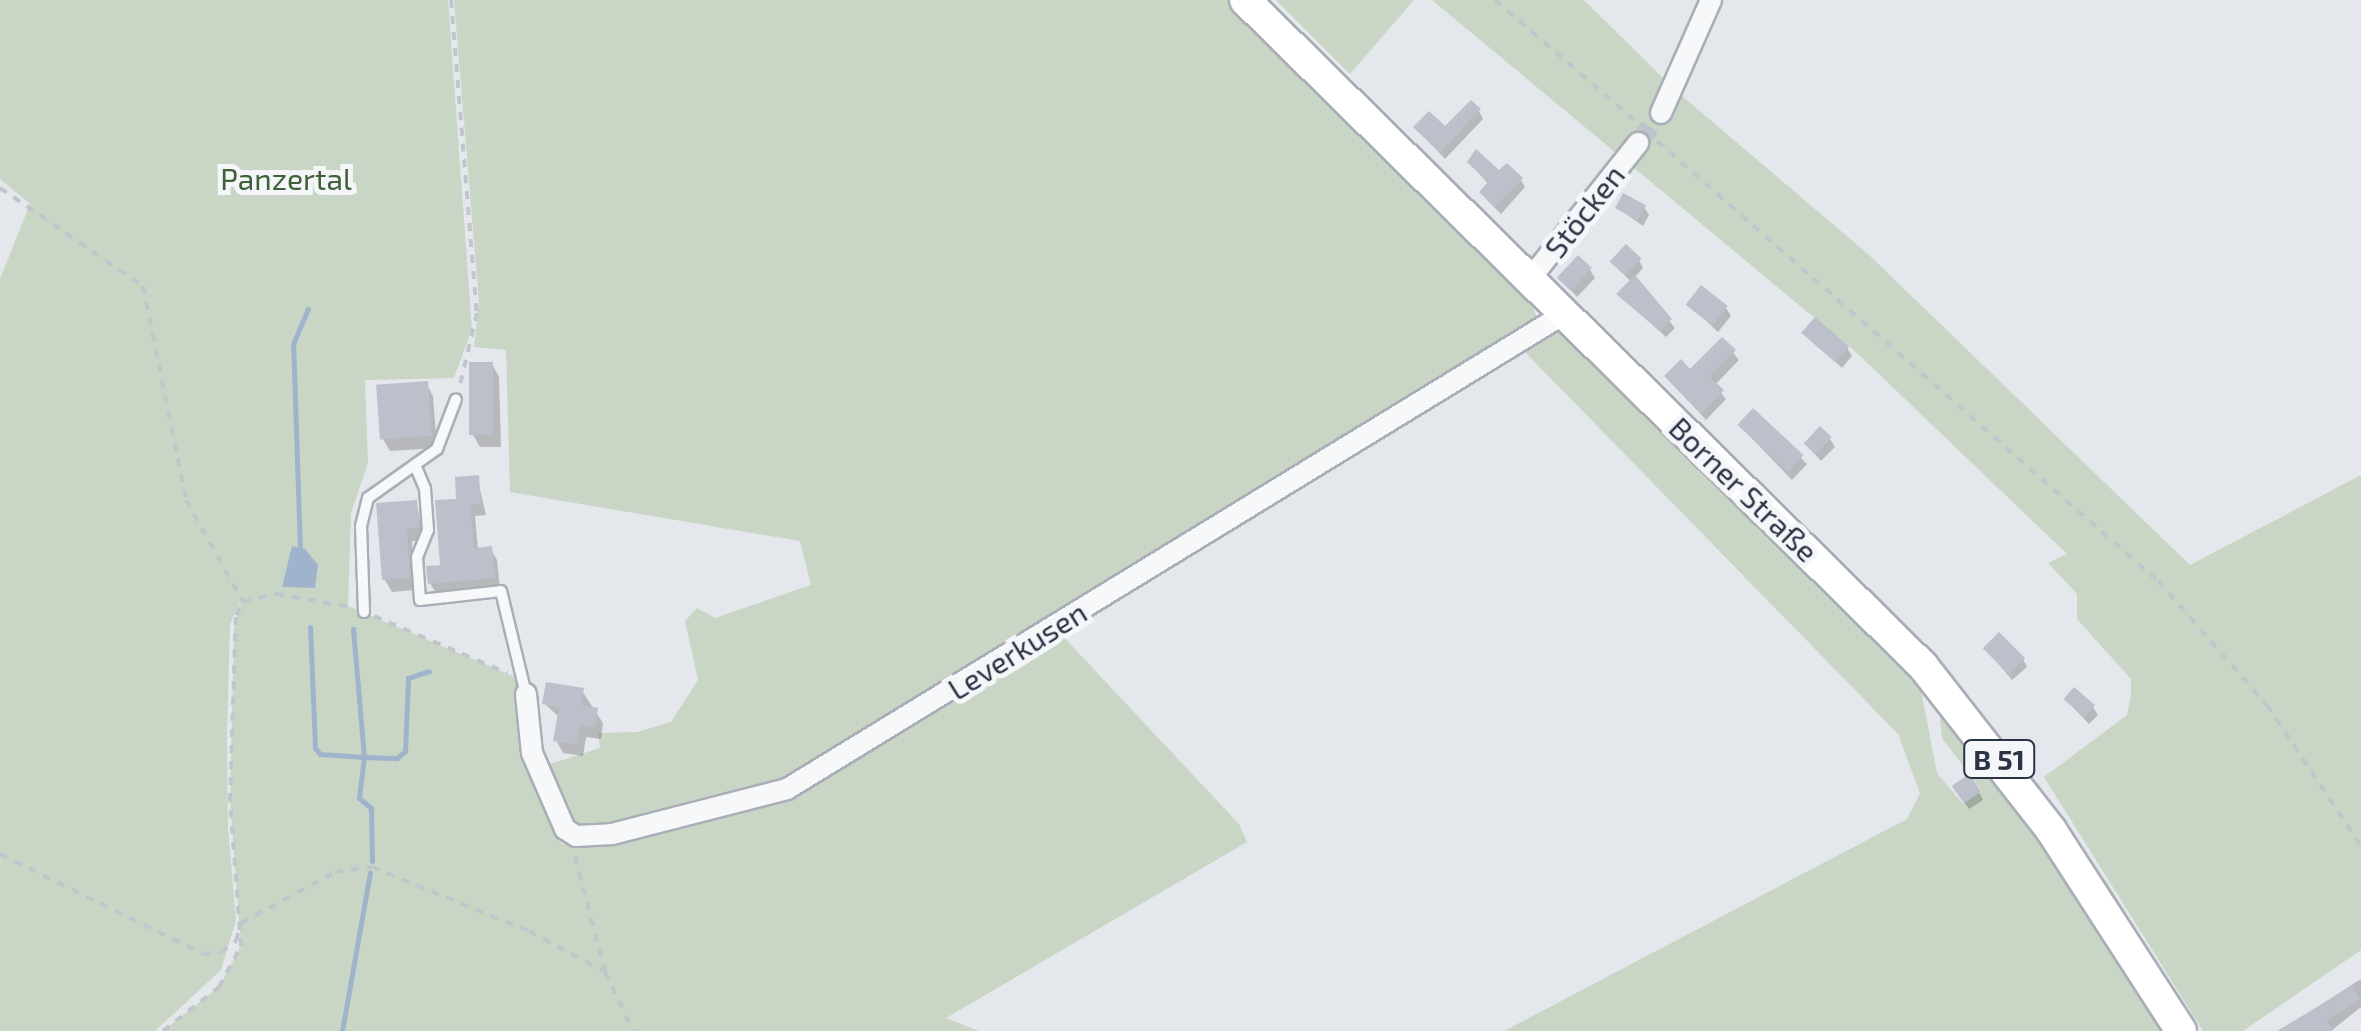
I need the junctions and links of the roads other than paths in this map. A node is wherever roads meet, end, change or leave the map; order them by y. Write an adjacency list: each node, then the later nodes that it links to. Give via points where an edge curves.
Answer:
1 (1245, 0): 5 (main road, Borner Straße / B 51)
2 (1710, 0): 3 (street)
3 (1661, 113)
4 (1644, 135): 5 (street, Stöcken)
5 (1530, 279): 6 (main road, Borner Straße / B 51)
6 (1564, 314): 10 (street, Leverkusen, via 807,780 612,834 576,836 564,829 532,753); 11 (main road, Borner Straße / B 51, via 1952,698 2051,830)
7 (456, 399): 8 (lane, via 436,450)
8 (415, 465): 9 (lane, via 368,498 361,526); 10 (lane, via 428,530 417,557 420,600 501,590)
9 (364, 612)
10 (526, 694)
11 (2181, 1031)

